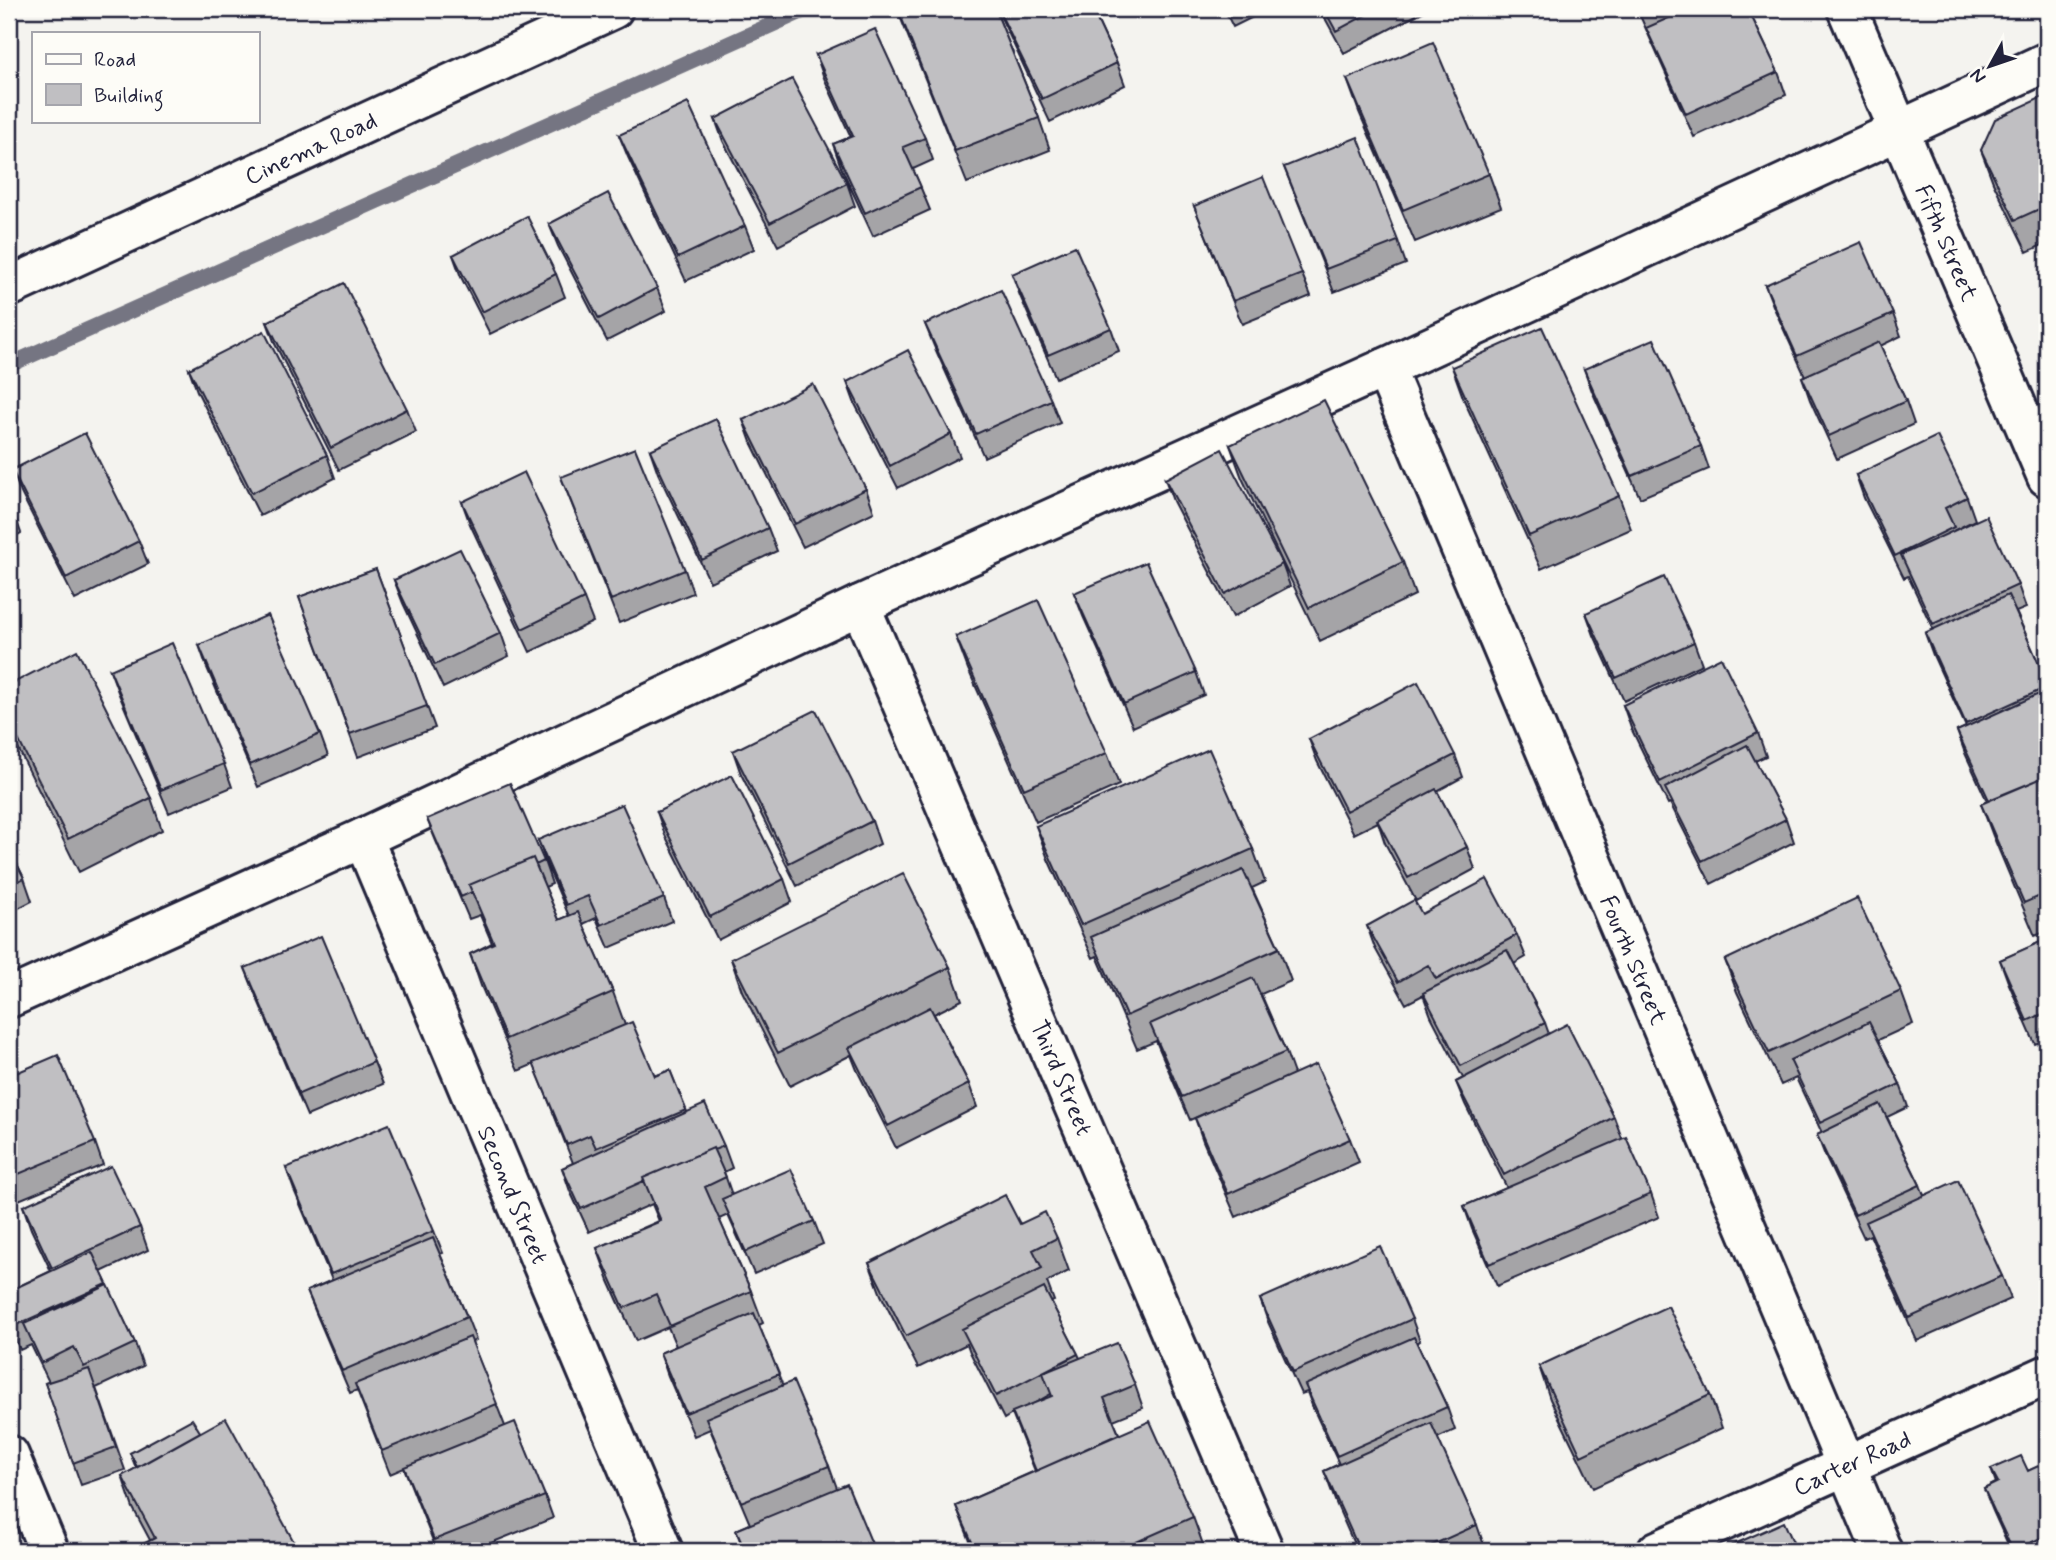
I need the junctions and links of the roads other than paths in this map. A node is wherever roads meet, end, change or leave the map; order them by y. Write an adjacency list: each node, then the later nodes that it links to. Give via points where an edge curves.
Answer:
1 (613, 9): 5 (street, Cinema Road)
2 (1847, 9): 4 (street, Fifth Street)
3 (2047, 62): 4 (street)
4 (1899, 131): 6 (street); 7 (street, Fifth Street)
5 (9, 287)
6 (1385, 368): 8 (street); 13 (street, Fourth Street)
7 (2047, 477)
8 (860, 605): 9 (street); 16 (street, Third Street)
9 (363, 838): 10 (street); 15 (street, Second Street)
10 (9, 998)
11 (2047, 1375): 13 (street, Carter Road)
12 (9, 1455): 14 (street)
13 (1846, 1466): 17 (street, Carter Road); 18 (street, Fourth Street)
14 (49, 1551)
15 (663, 1551)
16 (1264, 1551)
17 (1657, 1551)
18 (1882, 1551)

